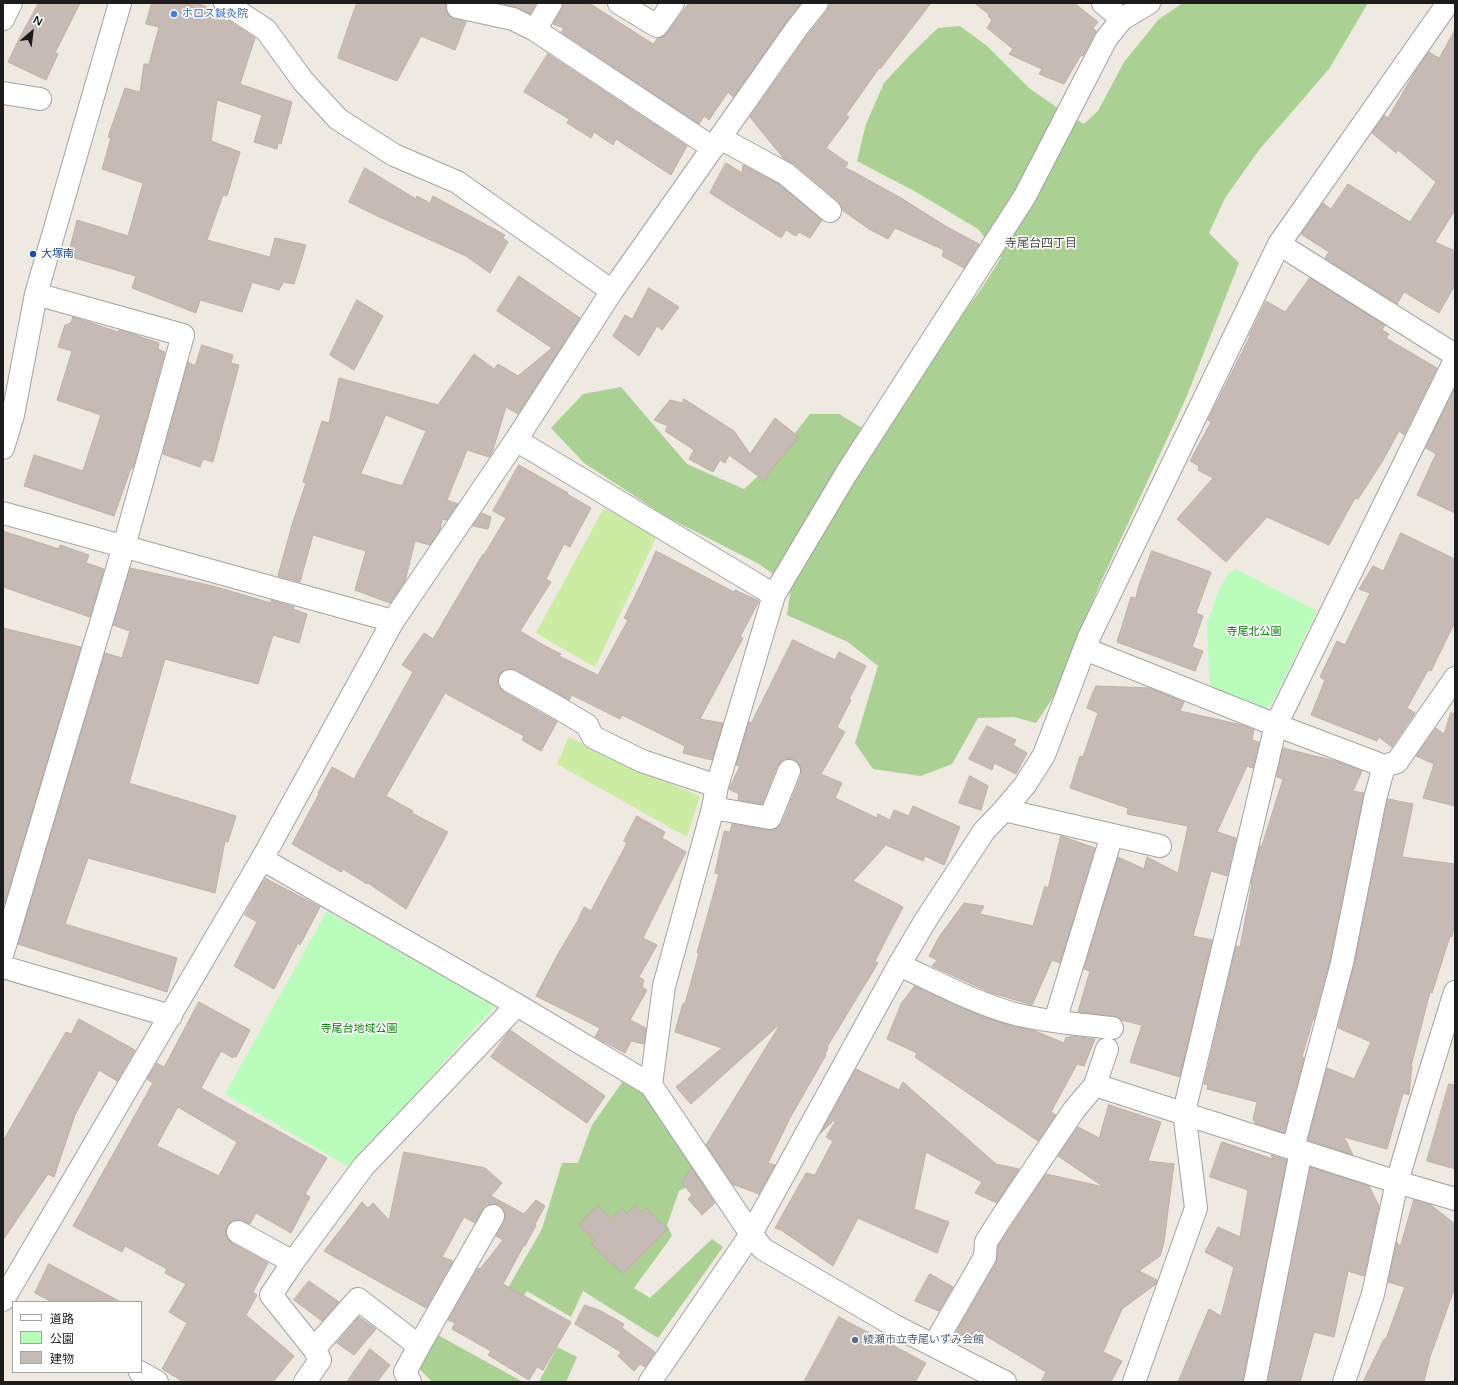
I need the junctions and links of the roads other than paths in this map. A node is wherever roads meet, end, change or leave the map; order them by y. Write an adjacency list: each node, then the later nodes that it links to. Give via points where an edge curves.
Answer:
1 (11, 3): 12 (street)
2 (120, 3): 21 (street)
3 (225, 3): 20 (street, via 266,30 303,81 338,119 394,155 457,182)
4 (551, 3): 14 (street)
5 (619, 3): 6 (street, via 657,26)
6 (673, 3)
7 (817, 3): 17 (street)
8 (1103, 3): 13 (street)
9 (1149, 3): 13 (street)
10 (1448, 3): 19 (street)
11 (458, 7): 14 (street, via 513,19)
12 (3, 19)
13 (1122, 19): 28 (street, via 1106,39 1025,196 846,474)
14 (535, 30): 17 (street)
15 (3, 93): 16 (street)
16 (40, 99)
17 (716, 143): 18 (street, via 786,174); 20 (street)
18 (830, 211)
19 (1279, 244): 22 (street); 30 (street)
20 (612, 291): 24 (street)
21 (36, 294): 25 (street, via 13,415); 27 (street, via 183,334)
22 (1455, 355)
23 (1455, 360): 33 (street)
24 (516, 440): 28 (street); 29 (street)
25 (3, 448)
26 (3, 513): 27 (street)
27 (124, 546): 29 (street); 42 (street)
28 (774, 595): 36 (street)
29 (393, 622): 41 (street)
30 (1085, 649): 33 (street); 38 (street, via 1044,755 1025,785)
31 (1455, 678): 34 (street, via 1398,762)
32 (510, 681): 36 (street, via 587,725 593,737 642,761)
33 (1276, 725): 34 (street); 53 (street)
34 (1384, 766): 54 (street, via 1342,963)
35 (789, 771): 37 (street, via 770,818)
36 (717, 786): 37 (street)
37 (713, 808): 52 (street, via 664,986)
38 (1004, 810): 39 (street); 43 (street, via 974,844)
39 (1112, 835): 40 (street); 48 (street)
40 (1160, 846)
41 (262, 859): 46 (street); 47 (street)
42 (3, 952)
43 (899, 965): 48 (street, via 979,1002 1014,1014); 59 (street)
44 (3, 967): 47 (street)
45 (1455, 992): 55 (street)
46 (517, 1005): 52 (street); 60 (street, via 363,1166)
47 (171, 1016): 61 (street)
48 (1055, 1021): 49 (street)
49 (1112, 1028)
50 (1107, 1049): 51 (street)
51 (1095, 1084): 53 (street); 62 (street, via 1074,1110 986,1242 984,1257)
52 (651, 1085): 59 (street)
53 (1184, 1112): 54 (street); 71 (street, via 1196,1208)
54 (1297, 1150): 55 (street); 72 (street)
55 (1397, 1182): 56 (street); 73 (street, via 1373,1294)
56 (1455, 1199)
57 (493, 1216): 63 (street)
58 (238, 1232): 60 (street)
59 (751, 1234): 62 (street, via 764,1249 895,1326); 69 (street)
60 (293, 1262): 64 (street, via 271,1295)
61 (9, 1296)
62 (934, 1345): 70 (street)
63 (419, 1346): 64 (street, via 358,1299); 68 (street, via 405,1372)
64 (314, 1349): 67 (street, via 320,1360)
65 (142, 1373): 66 (street)
66 (157, 1382)
67 (305, 1382)
68 (410, 1382)
69 (650, 1382)
70 (1006, 1382)
71 (1134, 1382)
72 (1255, 1382)
73 (1344, 1382)

